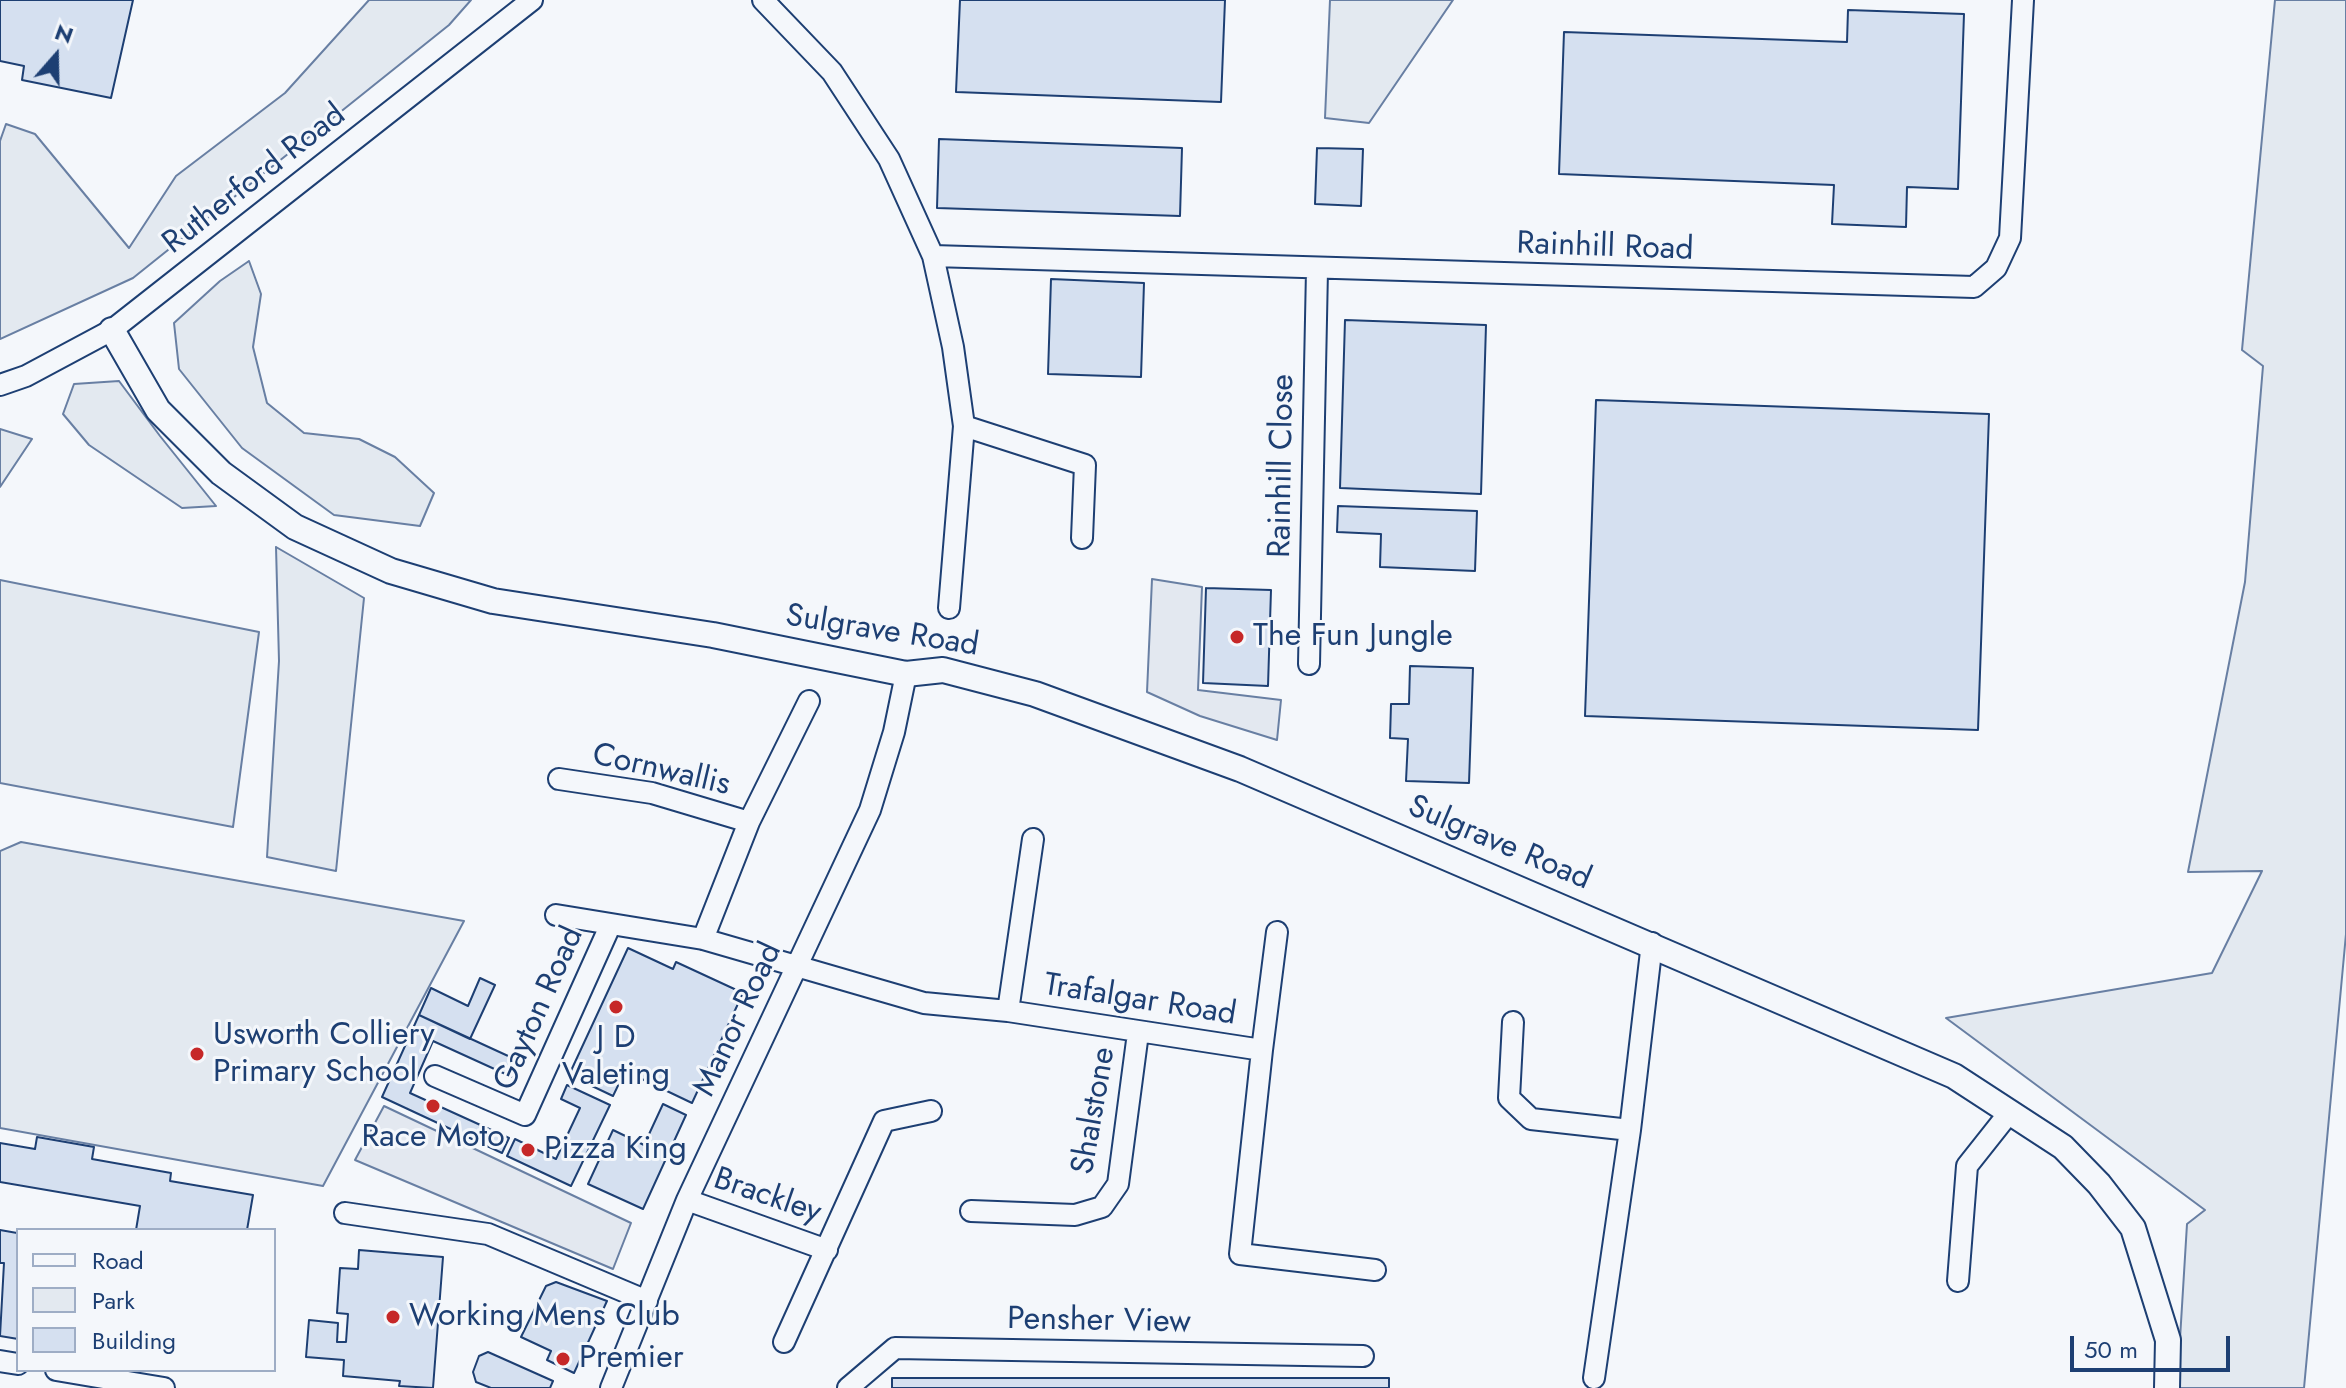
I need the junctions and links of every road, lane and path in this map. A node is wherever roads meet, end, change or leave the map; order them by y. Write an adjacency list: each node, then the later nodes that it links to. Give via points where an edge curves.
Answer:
1 (532, 0): 6 (street, Rutherford Road)
2 (763, 0): 4 (street, via 832,72 889,159)
3 (2023, 0): 5 (street, Rainhill Road, via 2010,238 1996,268 1974,287)
4 (933, 256): 5 (street, Rainhill Road); 8 (street)
5 (1317, 270): 11 (street, Rainhill Close)
6 (112, 330): 7 (street, Rutherford Road); 12 (street, Sulgrave Road, via 158,410 221,473 295,527 391,571 493,601 713,635)
7 (0, 385)
8 (964, 426): 9 (street, via 1085,465); 10 (street)
9 (1082, 538)
10 (949, 608)
11 (1309, 664)
12 (906, 674): 21 (street, Sulgrave Road, via 943,670 1035,694 1240,769); 22 (street, Manor Road, via 870,810)
13 (809, 701): 15 (street, Cornwallis)
14 (559, 779): 15 (street, Cornwallis, via 652,793)
15 (749, 822): 20 (street, Cornwallis)
16 (1033, 839): 23 (street, Trafalgar Road)
17 (556, 915): 18 (street, Gayton Road)
18 (610, 926): 20 (street, Gayton Road); 27 (street, Gayton Road, via 525,1115)
19 (1277, 932): 26 (street, Trafalgar Road)
20 (703, 939): 22 (street, Gayton Road)
21 (1652, 943): 29 (street, Sulgrave Road, via 1954,1076); 30 (street)
22 (797, 967): 23 (street, Trafalgar Road, via 924,1003); 31 (street, Manor Road)
23 (1008, 1011): 25 (street, Trafalgar Road)
24 (1513, 1022): 30 (street, via 1509,1098 1531,1119)
25 (1138, 1033): 26 (street, Trafalgar Road); 32 (street, Shalstone, via 1118,1184 1102,1207 1075,1215)
26 (1262, 1050): 35 (street, Trafalgar Road, via 1240,1254)
27 (435, 1076)
28 (931, 1111): 34 (street, Brackley, via 884,1121)
29 (2009, 1113): 36 (street, via 1967,1166); 45 (street, Sulgrave Road, via 2063,1147 2133,1228 2168,1340)
30 (1630, 1130): 41 (street)
31 (687, 1200): 34 (street, Brackley); 37 (street, Manor Road)
32 (971, 1211)
33 (345, 1213): 37 (street, via 488,1234)
34 (827, 1250): 38 (street, Brackley)
35 (1375, 1270)
36 (1958, 1281)
37 (647, 1301): 43 (street, Manor Road)
38 (784, 1342)
39 (1363, 1356): 44 (street, Pensher View, via 895,1348)
40 (68, 1372): 42 (street)
41 (1594, 1378)
42 (164, 1388)
43 (611, 1388)
44 (848, 1388)
45 (2167, 1388)

